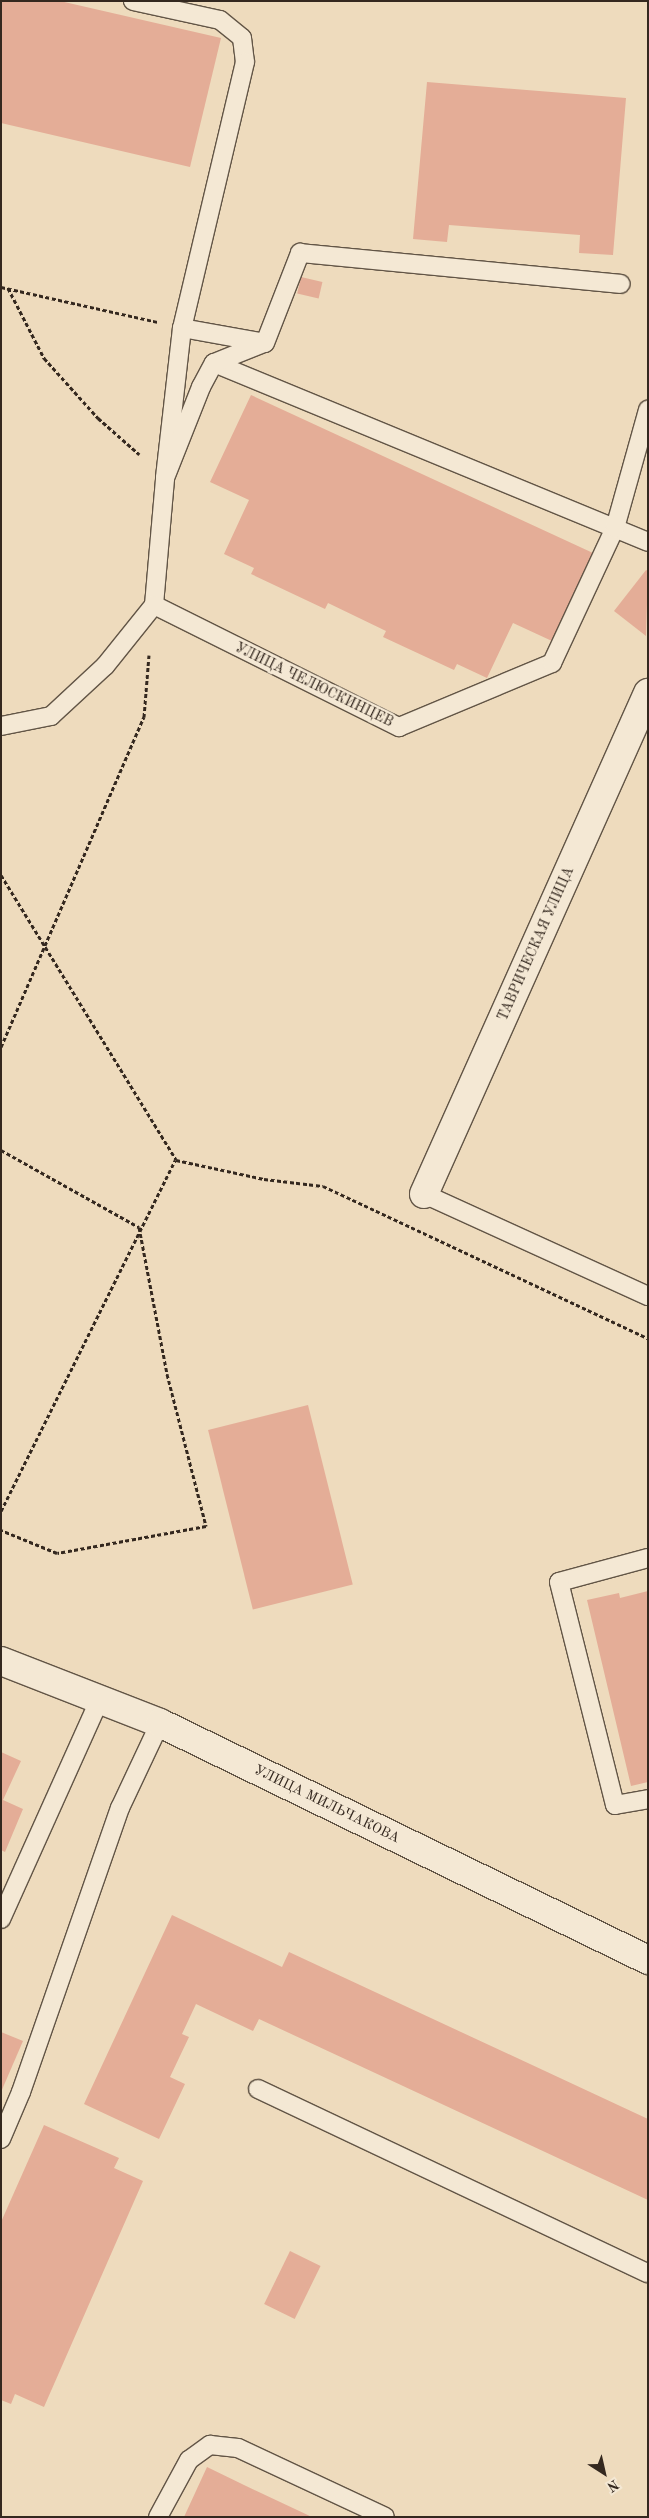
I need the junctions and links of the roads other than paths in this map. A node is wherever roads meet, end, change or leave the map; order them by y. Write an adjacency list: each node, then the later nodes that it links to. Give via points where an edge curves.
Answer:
1 (132, 1): 3 (lane, via 220,20 242,38 245,62)
2 (621, 284): 4 (lane, via 300,253)
3 (182, 328): 4 (lane); 7 (lane)
4 (265, 342): 5 (lane)
5 (214, 363): 7 (lane); 8 (lane)
6 (648, 410): 8 (lane, УЛИЦА ЧЕЛЮСКИНЦЕВ)
7 (165, 478): 10 (lane)
8 (615, 528): 9 (lane); 10 (lane, УЛИЦА ЧЕЛЮСКИНЦЕВ, via 552,663 400,727)
9 (648, 542)
10 (154, 606): 12 (lane, via 105,666 51,716)
11 (648, 693): 13 (street, ТАВРИЧЕСКАЯ УЛИЦА)
12 (1, 726)
13 (424, 1194): 14 (lane)
14 (648, 1296)
15 (648, 1558): 19 (lane, via 559,1582 615,1805)
16 (1, 1662): 17 (street, УЛИЦА МИЛЬЧАКОВА)
17 (99, 1700): 18 (street, УЛИЦА МИЛЬЧАКОВА); 20 (lane)
18 (160, 1723): 21 (street, УЛИЦА МИЛЬЧАКОВА); 23 (lane, via 120,1808 21,2092)
19 (648, 1799)
20 (1, 1919)
21 (648, 1960)
22 (258, 2089): 24 (lane)
23 (1, 2139)
24 (648, 2273)
25 (158, 2517): 26 (lane, via 189,2460 210,2445 238,2448)
26 (385, 2517)

